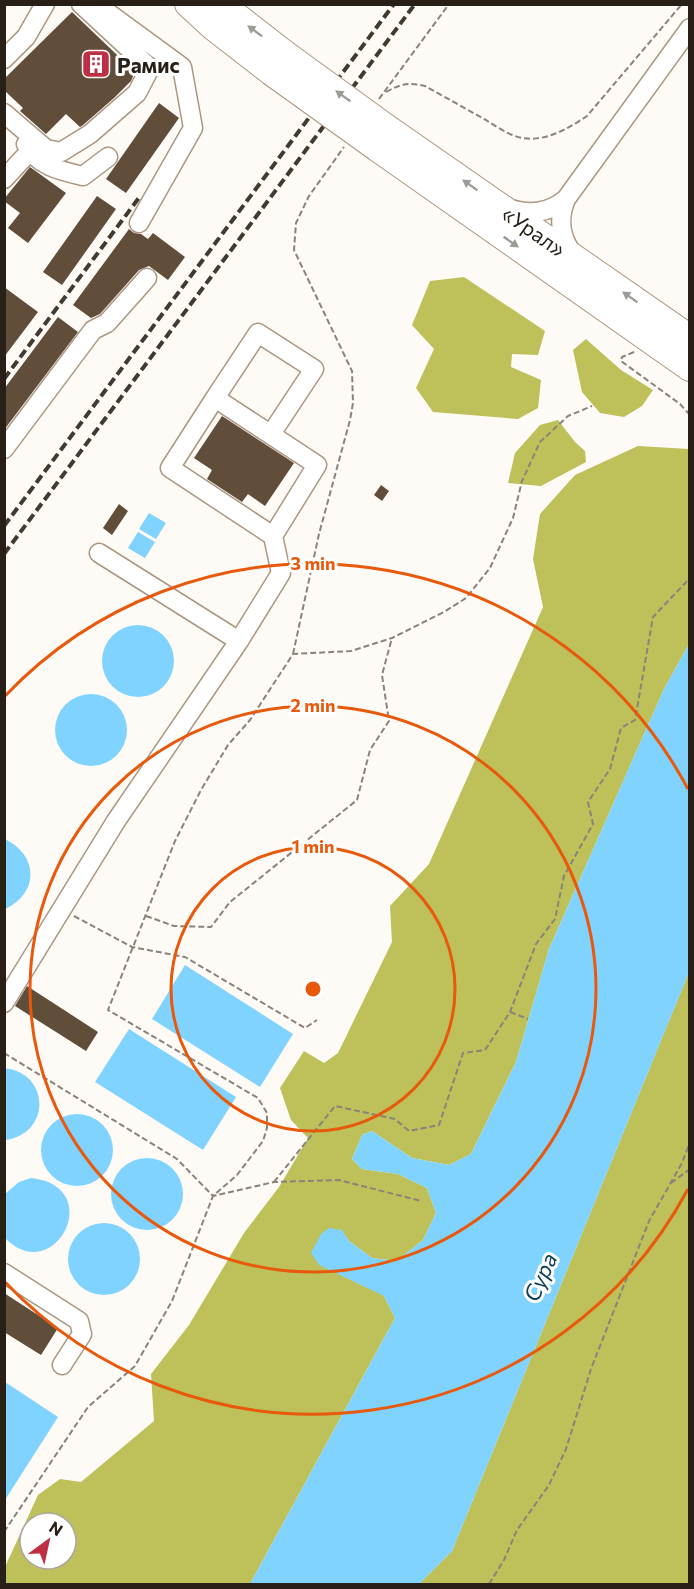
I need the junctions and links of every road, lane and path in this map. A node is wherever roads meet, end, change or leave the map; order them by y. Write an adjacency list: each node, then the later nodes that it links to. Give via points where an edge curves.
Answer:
1 (45, 4): 9 (lane, via 26,37)
2 (81, 4): 13 (lane, via 150,68 137,93 90,134 61,152 46,149)
3 (96, 4): 21 (lane, via 182,68 194,128)
4 (188, 4): 10 (highway, via 213,27)
5 (221, 4): 10 (highway, one-way to 5)
6 (448, 4): 11 (path)
7 (682, 4): 11 (path, via 587,116 554,134 522,138 412,82)
8 (690, 28): 19 (lane)
9 (4, 59)
10 (278, 63): 14 (highway, bridge)
11 (384, 93): 12 (path)
12 (377, 102)
13 (10, 118): 16 (lane)
14 (384, 139): 20 (highway, «Урал», one-way to 14); 24 (highway, «Урал», one-way to 24)
15 (350, 140): 37 (path, via 309,196 296,223 294,250 352,371 353,403)
16 (30, 151): 17 (lane, via 54,170 83,176); 18 (lane)
17 (108, 157)
18 (4, 179)
19 (566, 199): 20 (lane, via 554,208 535,213); 22 (lane, via 561,212 562,231 569,249)
20 (500, 206): 22 (highway, «Урал»)
21 (139, 223)
22 (581, 262): 24 (highway, «Урал», one-way to 22)
23 (147, 278): 31 (lane, via 107,323 93,330)
24 (677, 339): 26 (highway)
25 (622, 357): 29 (path, via 621,361)
26 (690, 368)
27 (215, 398): 30 (lane); 30 (lane, via 258,333 280,347 314,369); 32 (lane, via 170,468)
28 (592, 406): 35 (path, via 568,416 540,442 522,481 513,519 490,568 466,598)
29 (690, 415)
30 (271, 434): 32 (lane, via 317,465)
31 (4, 449)
32 (273, 536): 36 (lane, via 281,573)
33 (99, 553): 36 (lane)
34 (690, 578): 42 (path, via 653,617 635,720 621,728 610,769 588,802 593,824 564,876 555,919 536,944)
35 (392, 638): 37 (path, via 351,651); 39 (path, via 382,675 389,721 370,750 357,800 230,902 211,927 174,926)
36 (239, 641): 38 (lane, via 116,821)
37 (293, 654): 39 (path, via 201,790)
38 (62, 910): 40 (path); 41 (lane)
39 (145, 915): 40 (path)
40 (132, 947): 44 (path, via 185,957 305,1028); 50 (path, via 108,1010 258,1098 267,1113 263,1141 237,1175)
41 (4, 1003)
42 (510, 1012): 43 (path); 48 (path, via 485,1050 463,1053 439,1125 409,1131 395,1119 335,1106)
43 (528, 1019)
44 (317, 1020)
45 (4, 1053): 50 (path, via 177,1159)
46 (690, 1142): 49 (path)
47 (690, 1169): 49 (path)
48 (274, 1182): 50 (path); 51 (path, via 339,1180)
49 (669, 1185): 55 (path, via 649,1221 591,1370 566,1449 549,1485 517,1530)
50 (213, 1196): 54 (path, via 172,1300 135,1366 88,1407)
51 (421, 1201)
52 (4, 1273): 53 (lane, via 79,1321 82,1334)
53 (62, 1365)
54 (4, 1532)
55 (489, 1584)

